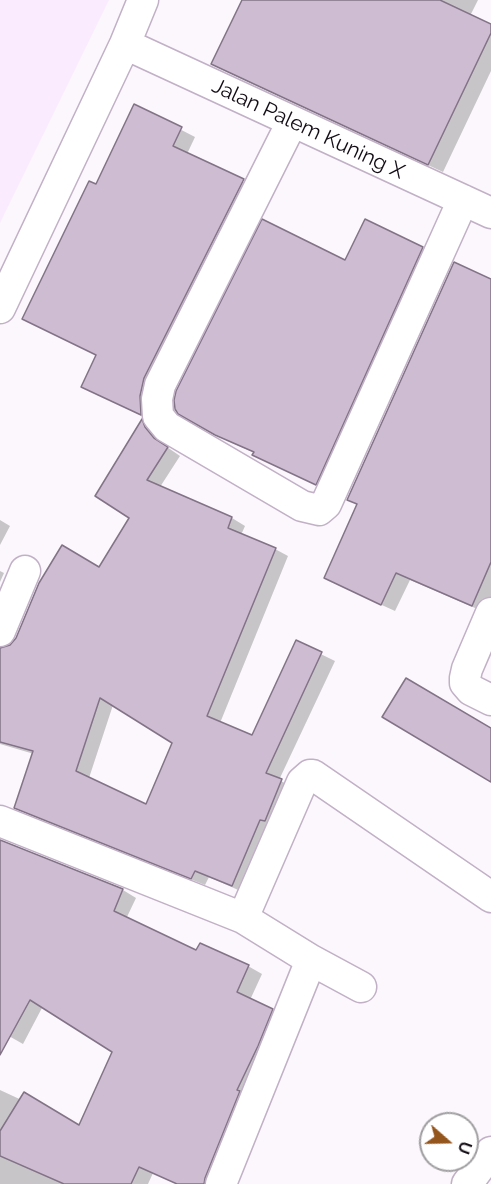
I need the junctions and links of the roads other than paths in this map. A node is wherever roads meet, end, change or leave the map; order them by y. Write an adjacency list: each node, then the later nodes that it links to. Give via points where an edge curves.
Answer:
1 (143, 0): 2 (street)
2 (125, 44): 3 (street, Jalan Palem Kuning X); 6 (street)
3 (292, 122): 4 (street, Jalan Palem Kuning X); 4 (street, via 160,385 157,399 158,416 167,427 302,506 319,510 326,504)
4 (463, 200): 5 (street, Jalan Palem Kuning X)
5 (491, 213)
6 (0, 308)
7 (25, 571): 9 (street)
8 (491, 613): 10 (street, via 465,683)
9 (0, 631)
10 (491, 700)
11 (0, 821): 13 (street)
12 (491, 897): 13 (street, via 310,775 302,782)
13 (243, 918): 14 (street)
14 (311, 960): 15 (street); 17 (street)
15 (361, 987)
16 (491, 1152): 18 (street)
17 (221, 1184)
18 (467, 1184)

